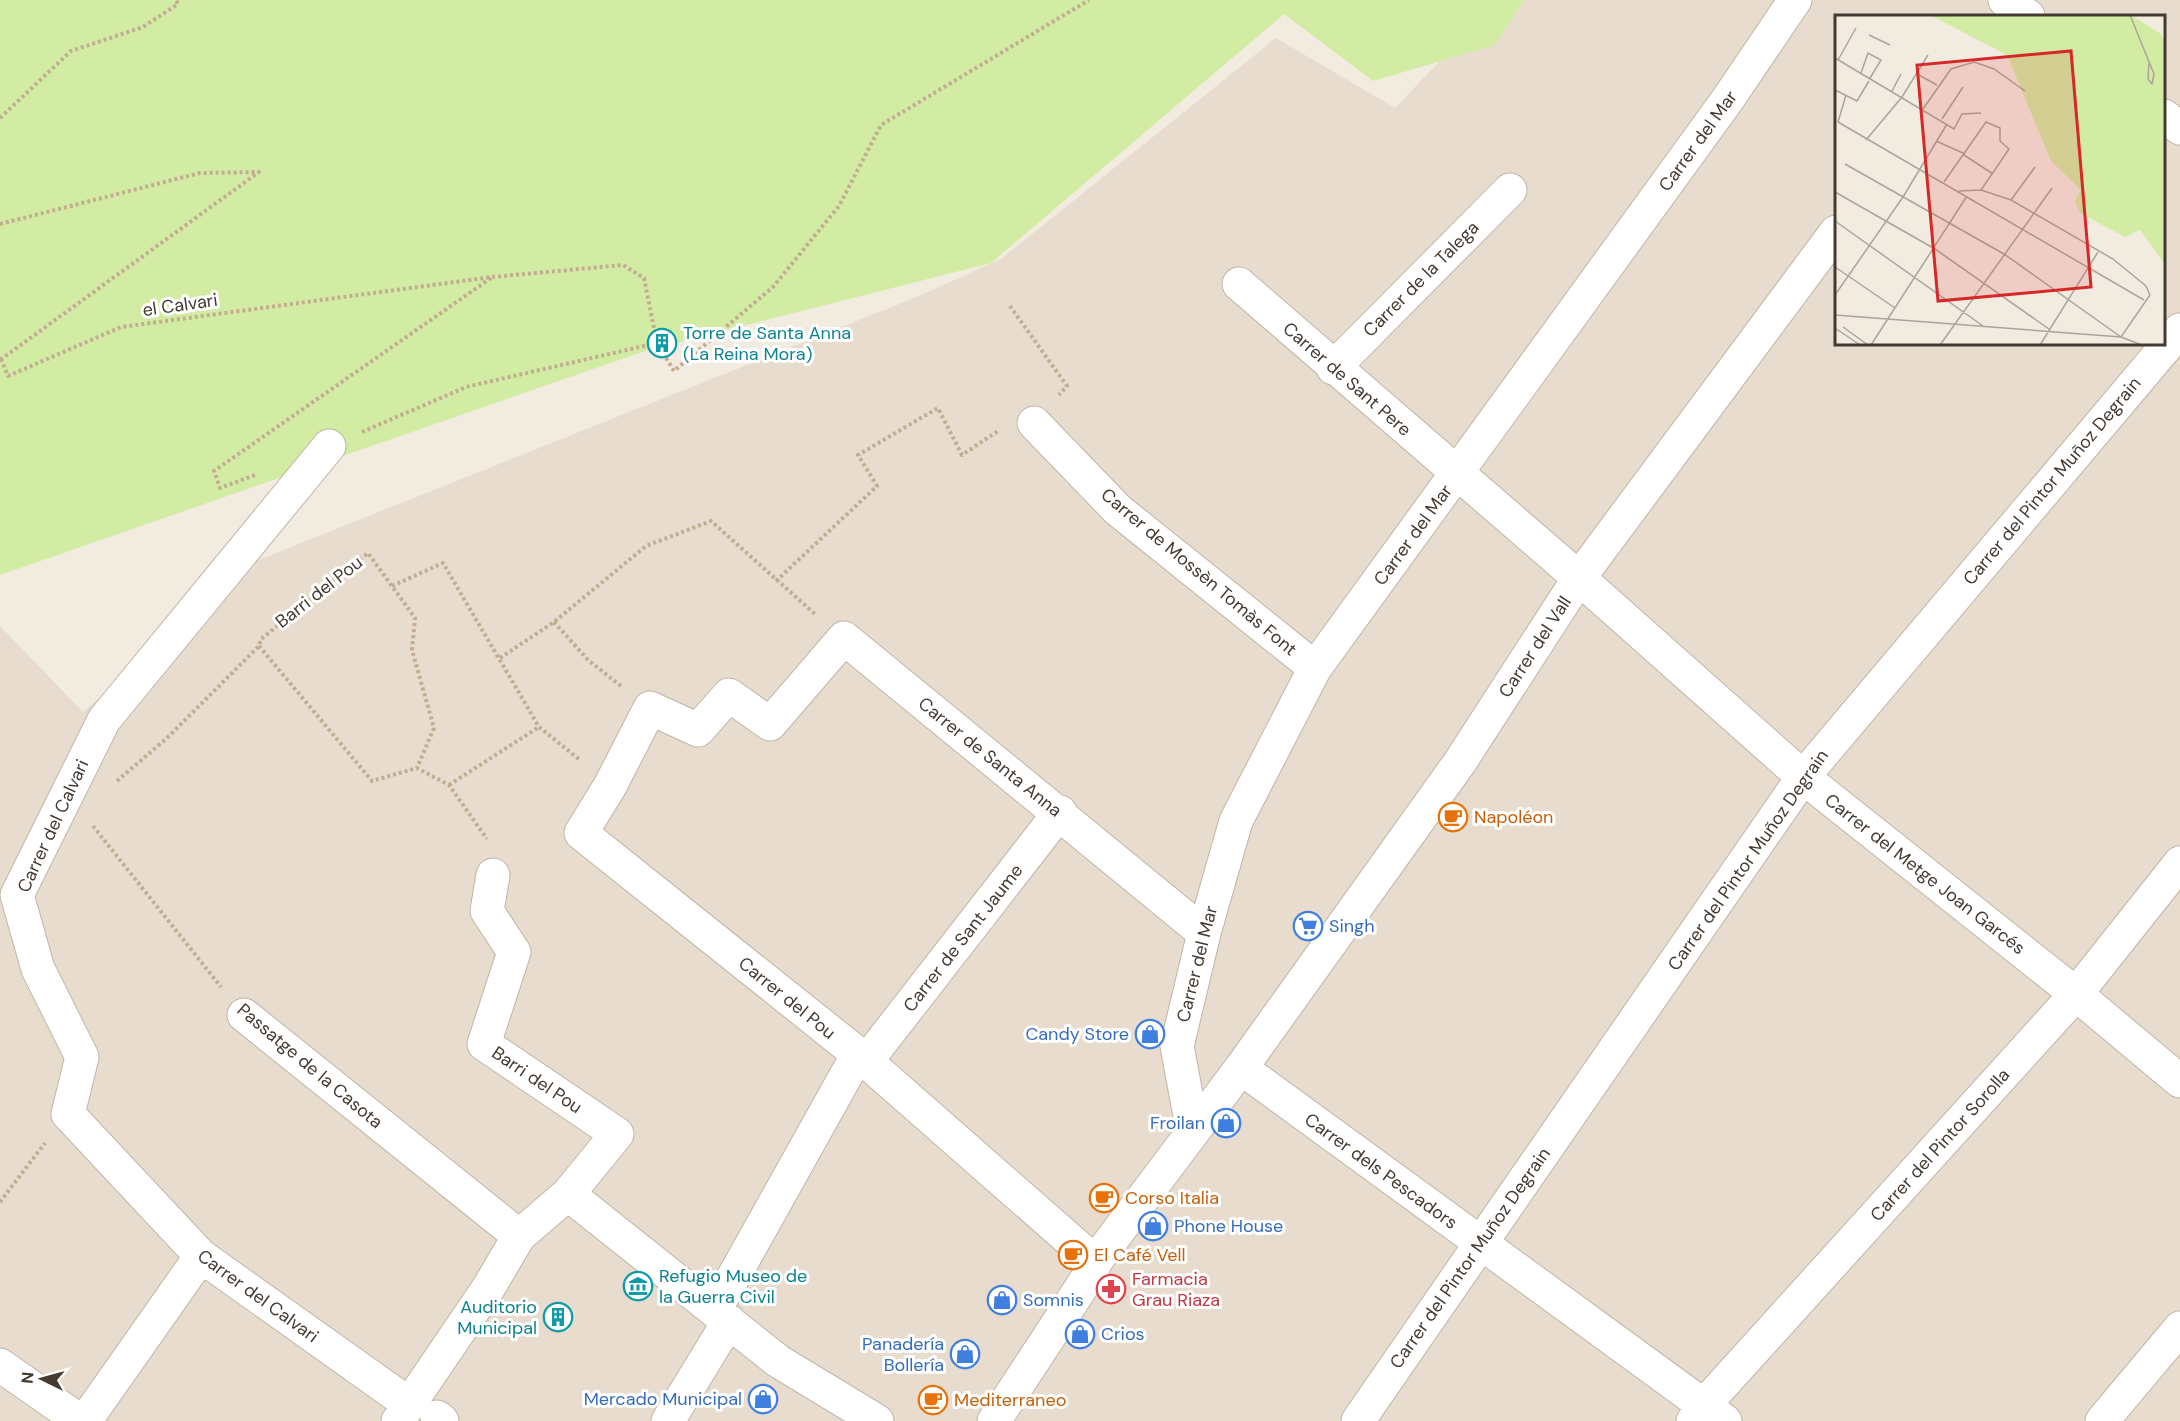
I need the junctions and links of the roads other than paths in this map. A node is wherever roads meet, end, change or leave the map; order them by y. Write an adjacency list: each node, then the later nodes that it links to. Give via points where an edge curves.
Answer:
1 (1795, 0): 15 (street, Carrer del Mar)
2 (1995, 0): 4 (street)
3 (2005, 0): 5 (street)
4 (1985, 15)
5 (2027, 15)
6 (2165, 117): 7 (street)
7 (2180, 128)
8 (1510, 190): 12 (street, Carrer de la Talega)
9 (1835, 232): 16 (street, Carrer del Vall)
10 (1239, 284): 12 (street, Carrer de Sant Pere)
11 (2180, 330): 19 (street, Carrer del Pintor Muñoz Degrain)
12 (1333, 368): 15 (street, Carrer de Sant Pere)
13 (1034, 423): 17 (street, Carrer de Mossèn Tomàs Font, via 1118,510)
14 (329, 446): 33 (street, Carrer del Calvari, via 104,720 17,895 38,969 82,1057 68,1114)
15 (1457, 474): 16 (street, Carrer del Metge Joan Garcés); 17 (street, Carrer del Mar)
16 (1579, 578): 19 (street, Carrer del Metge Joan Garcés); 27 (street, Carrer del Vall, via 1460,762)
17 (1315, 668): 23 (street, Carrer del Mar, via 1236,821)
18 (650, 708): 20 (street, Carrer de Santa Anna, via 698,730 729,695 770,724 844,638); 26 (street, Carrer del Pou, via 581,833)
19 (1803, 777): 24 (street, Carrer del Metge Joan Garcés); 32 (street, Carrer del Pintor Muñoz Degrain)
20 (1060, 812): 23 (street, Carrer de Santa Anna); 26 (street, Carrer de Sant Jaume)
21 (2180, 863): 24 (street, Carrer del Pintor Sorolla)
22 (494, 875): 30 (street, Barri del Pou, via 487,911 514,952 484,1044 617,1134)
23 (1204, 933): 29 (street, Carrer del Mar, via 1177,1046)
24 (2076, 994): 28 (street, Carrer del Metge Joan Garcés); 38 (street, Carrer del Pintor Sorolla)
25 (244, 1015): 31 (street, Passatge de la Casota)
26 (862, 1059): 34 (street, Carrer del Pou); 35 (street, Carrer de Sant Jaume)
27 (1241, 1068): 29 (street, Carrer del Vall); 32 (street, Carrer dels Pescadors)
28 (2180, 1081)
29 (1193, 1132): 34 (street, Carrer del Vall)
30 (568, 1194): 31 (street); 35 (street)
31 (519, 1236): 39 (street)
32 (1480, 1244): 38 (street, Carrer dels Pescadors); 45 (street, Carrer del Pintor Muñoz Degrain)
33 (201, 1256): 39 (street, Carrer del Calvari); 41 (street)
34 (1095, 1262): 44 (street, Carrer del Vall)
35 (722, 1315): 42 (street, Carrer de Sant Jaume); 43 (street, via 778,1361)
36 (2180, 1328): 46 (street)
37 (0, 1365): 40 (street)
38 (1708, 1415)
39 (421, 1416)
40 (80, 1421)
41 (85, 1421)
42 (668, 1421)
43 (877, 1421)
44 (994, 1421)
45 (1358, 1421)
46 (2102, 1421)

